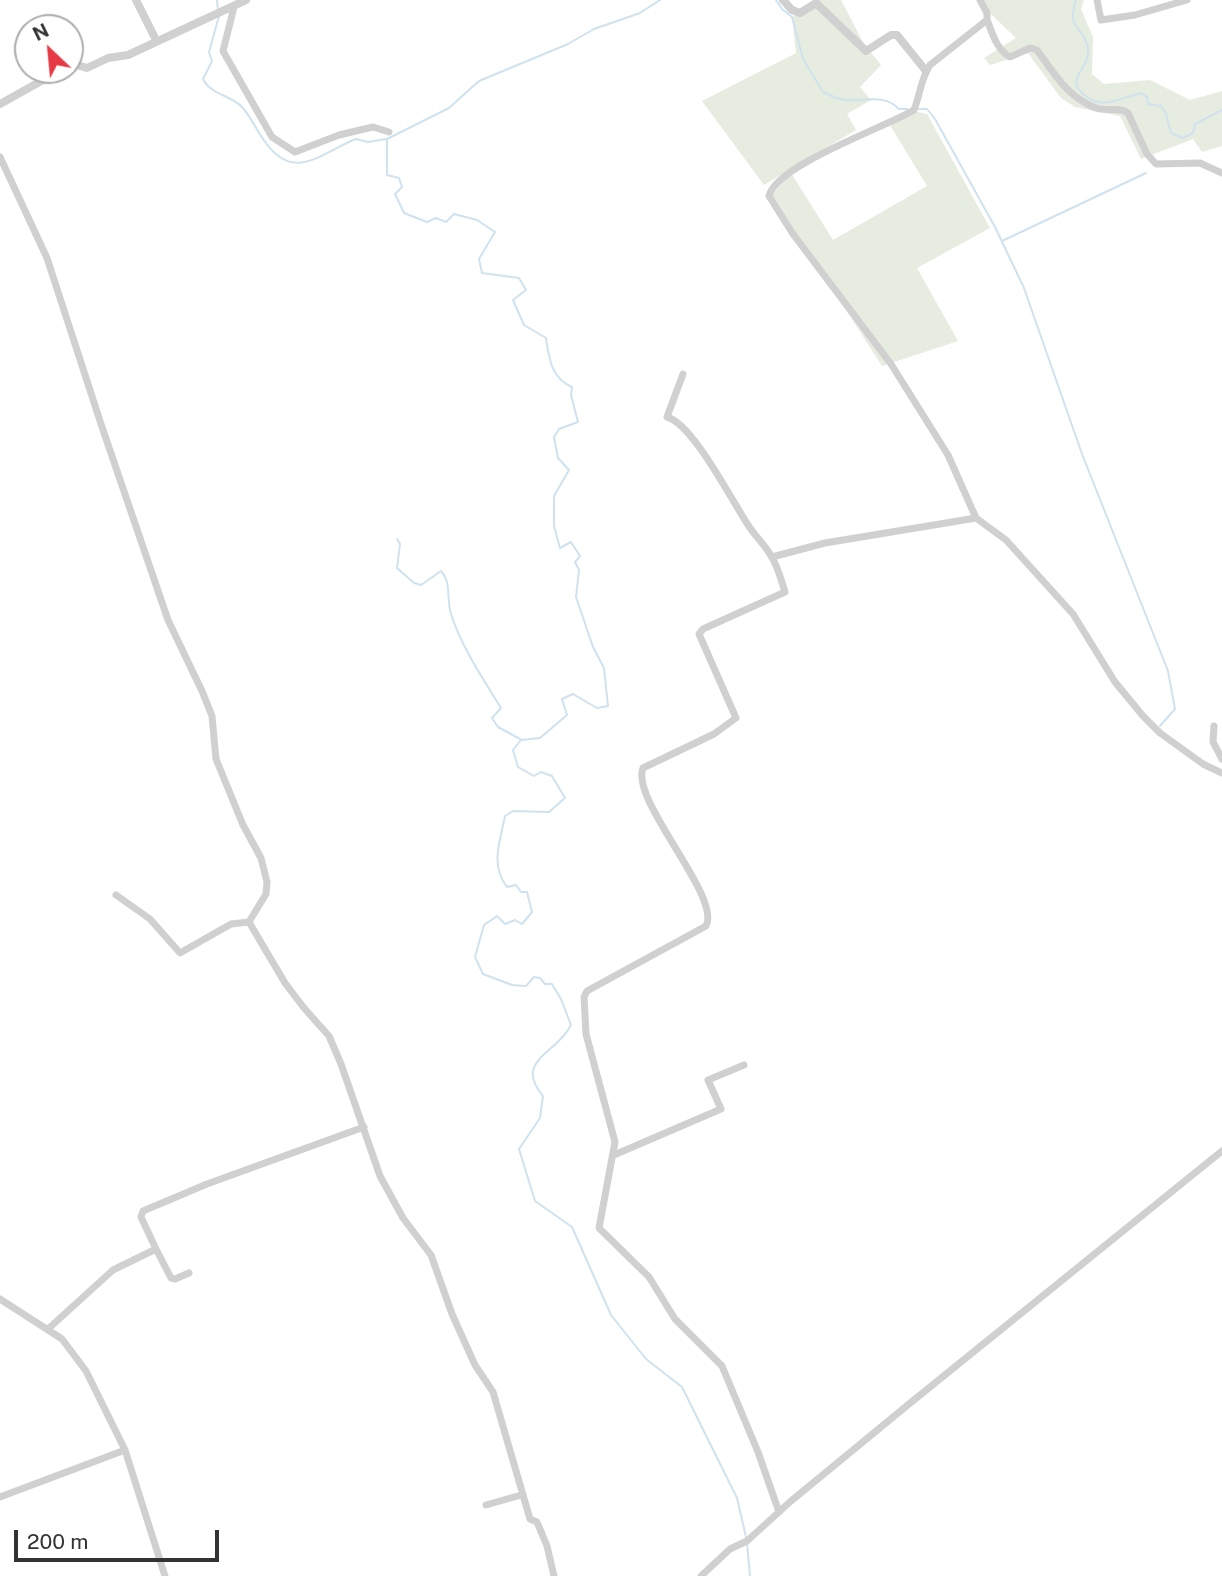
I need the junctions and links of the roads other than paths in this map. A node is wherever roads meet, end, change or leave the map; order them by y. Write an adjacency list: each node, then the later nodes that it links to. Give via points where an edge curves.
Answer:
1 (136, 0): 9 (street)
2 (246, 0): 7 (street)
3 (783, 0): 11 (street, via 800,13 816,3 866,51 897,35)
4 (980, 0): 8 (street)
5 (1097, 0): 6 (street, via 1101,20)
6 (1187, 0)
7 (234, 7): 9 (street); 14 (street, via 223,51 272,137 295,152 362,130)
8 (987, 20): 11 (street); 16 (street, via 997,45 1010,57 1030,48 1037,50 1066,90 1081,101 1128,113 1156,164 1200,163)
9 (156, 40): 10 (street, via 128,55)
10 (84, 67)
11 (926, 71): 18 (street, via 914,110 841,144 776,182 769,196 891,364 948,455)
12 (36, 84): 13 (street)
13 (0, 104)
14 (389, 132)
15 (0, 156): 24 (street, via 47,258 168,620 212,716 216,759 261,858 266,894)
16 (1222, 173)
17 (683, 374): 19 (street, via 667,417 680,424 704,454)
18 (976, 518): 19 (street, via 825,543); 22 (street, via 1006,540 1073,614 1115,682 1143,716 1160,733)
19 (772, 557): 28 (street, via 785,592 708,625 699,634 736,718 714,734 643,768 640,774 706,905 709,920 706,926 587,991 584,997 586,1034 615,1142)
20 (1214, 726): 21 (street, via 1213,742)
21 (1222, 759)
22 (1222, 773)
23 (116, 895): 24 (street, via 150,919 180,953 232,925)
24 (248, 922): 26 (street, via 285,983 329,1036)
25 (744, 1065): 28 (street, via 708,1080 721,1109)
26 (364, 1127): 29 (street, via 143,1211 141,1217); 34 (street, via 380,1176 431,1255 475,1365 493,1392)
27 (1222, 1151): 37 (street)
28 (614, 1155): 37 (street, via 600,1228 649,1277 675,1320 722,1366)
29 (156, 1249): 30 (street, via 171,1279); 32 (street, via 113,1270)
30 (189, 1273)
31 (0, 1299): 32 (street)
32 (48, 1329): 33 (street, via 81,1362)
33 (125, 1450): 35 (street); 38 (street)
34 (521, 1495): 36 (street); 39 (street, via 547,1546)
35 (0, 1497)
36 (486, 1505)
37 (779, 1512): 40 (street)
38 (165, 1576)
39 (554, 1576)
40 (701, 1576)

